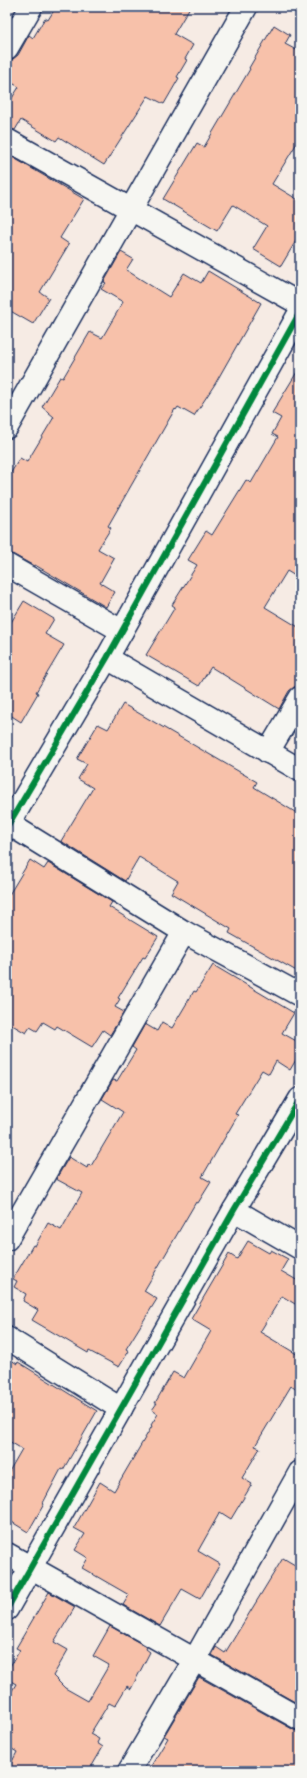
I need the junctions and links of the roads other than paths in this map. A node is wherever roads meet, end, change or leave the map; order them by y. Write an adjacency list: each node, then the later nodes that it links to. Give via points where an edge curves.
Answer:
1 (31, 7): 3 (street)
2 (246, 7): 5 (street)
3 (7, 48)
4 (7, 140): 5 (street)
5 (130, 209): 6 (street); 8 (street)
6 (300, 304)
7 (300, 312): 10 (street)
8 (7, 427)
9 (7, 565): 10 (street)
10 (122, 631): 11 (street)
11 (107, 658): 13 (street); 15 (street)
12 (300, 698): 13 (street)
13 (268, 752): 14 (street)
14 (300, 770)
15 (8, 825): 16 (street)
16 (184, 932): 17 (street); 20 (street)
17 (300, 995)
18 (300, 1099): 19 (street)
19 (234, 1210): 21 (street); 23 (street)
20 (7, 1240)
21 (300, 1248)
22 (7, 1338): 23 (street)
23 (121, 1409): 26 (street)
24 (300, 1472): 28 (street)
25 (7, 1554): 26 (street)
26 (31, 1567): 27 (street); 28 (street)
27 (7, 1609)
28 (195, 1659): 29 (street); 30 (street)
29 (300, 1719)
30 (129, 1771)

